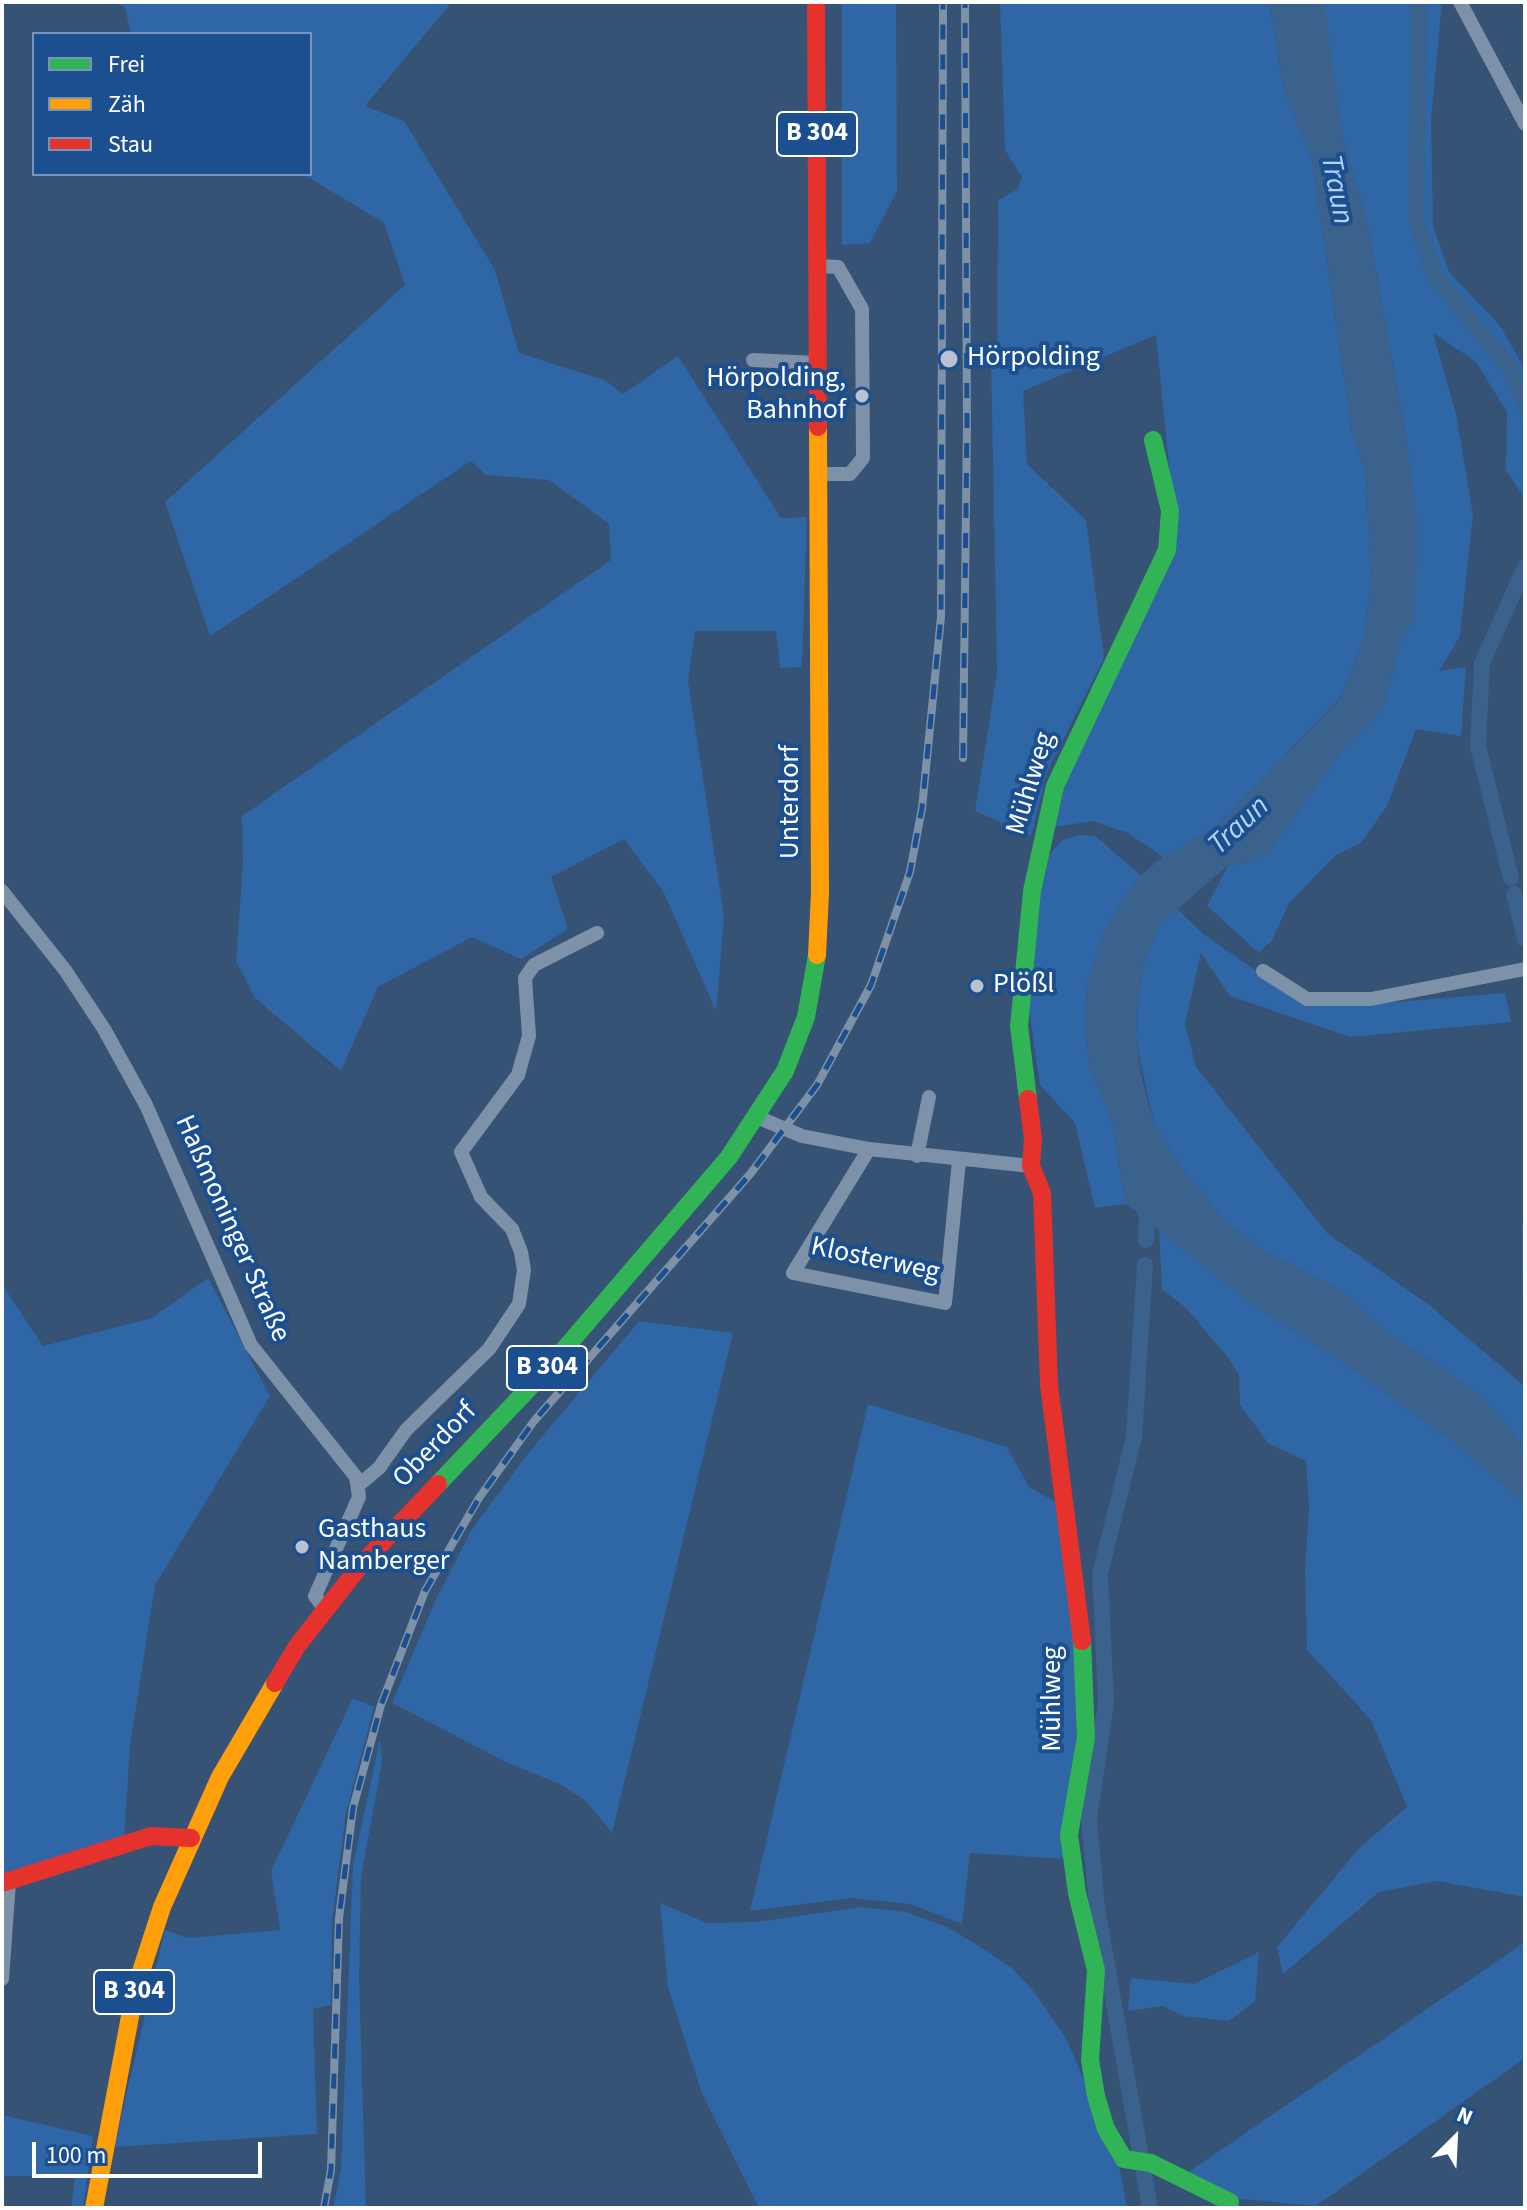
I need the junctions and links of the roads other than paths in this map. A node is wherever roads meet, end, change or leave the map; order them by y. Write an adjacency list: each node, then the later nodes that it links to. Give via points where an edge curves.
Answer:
1 (816, 2): 4 (main road, Unterdorf / B 304)
2 (1460, 2): 3 (street)
3 (1525, 124)
4 (818, 266): 6 (main road, Unterdorf / B 304); 8 (street, via 838,267 862,309 863,458 850,474)
5 (753, 360): 6 (street)
6 (816, 363): 8 (main road, Unterdorf / B 304)
7 (1153, 440): 18 (main road, Mühlweg, via 1170,511 1167,550 1068,751 1032,891 1019,1026 1033,1139)
8 (818, 474): 14 (main road, Unterdorf / B 304, via 819,937 806,1017 785,1071)
9 (2, 891): 19 (street, Haßmoninger Straße, via 65,970 146,1105 251,1345)
10 (597, 933): 19 (street, Oberdorf, via 534,965 525,978 529,1036 518,1075 461,1152 481,1197 512,1229 521,1252 519,1304 489,1349 406,1430 379,1468)
11 (1522, 969): 12 (street, via 1371,999 1307,999)
12 (1263, 971)
13 (929, 1097): 16 (street)
14 (757, 1117): 15 (street, via 802,1136); 20 (main road, Oberdorf / B 304, via 695,1198 549,1367)
15 (869, 1149): 16 (street); 17 (street, Klosterweg, via 793,1273 945,1303)
16 (917, 1156): 17 (street)
17 (959, 1161): 18 (street)
18 (1031, 1166): 24 (main road, Mühlweg, via 1042,1193 1049,1385 1084,1658 1086,1737 1069,1835 1096,1970 1090,2060 1106,2129 1124,2159 1151,2163)
19 (360, 1484): 20 (street, via 315,1596)
20 (324, 1608): 21 (main road, Oberdorf / B 304, via 251,1723)
21 (191, 1838): 22 (main road, via 151,1836); 25 (main road, Oberdorf / B 304, via 135,1990)
22 (6, 1883): 23 (street)
23 (2, 1979)
24 (1230, 2202)
25 (94, 2208)

